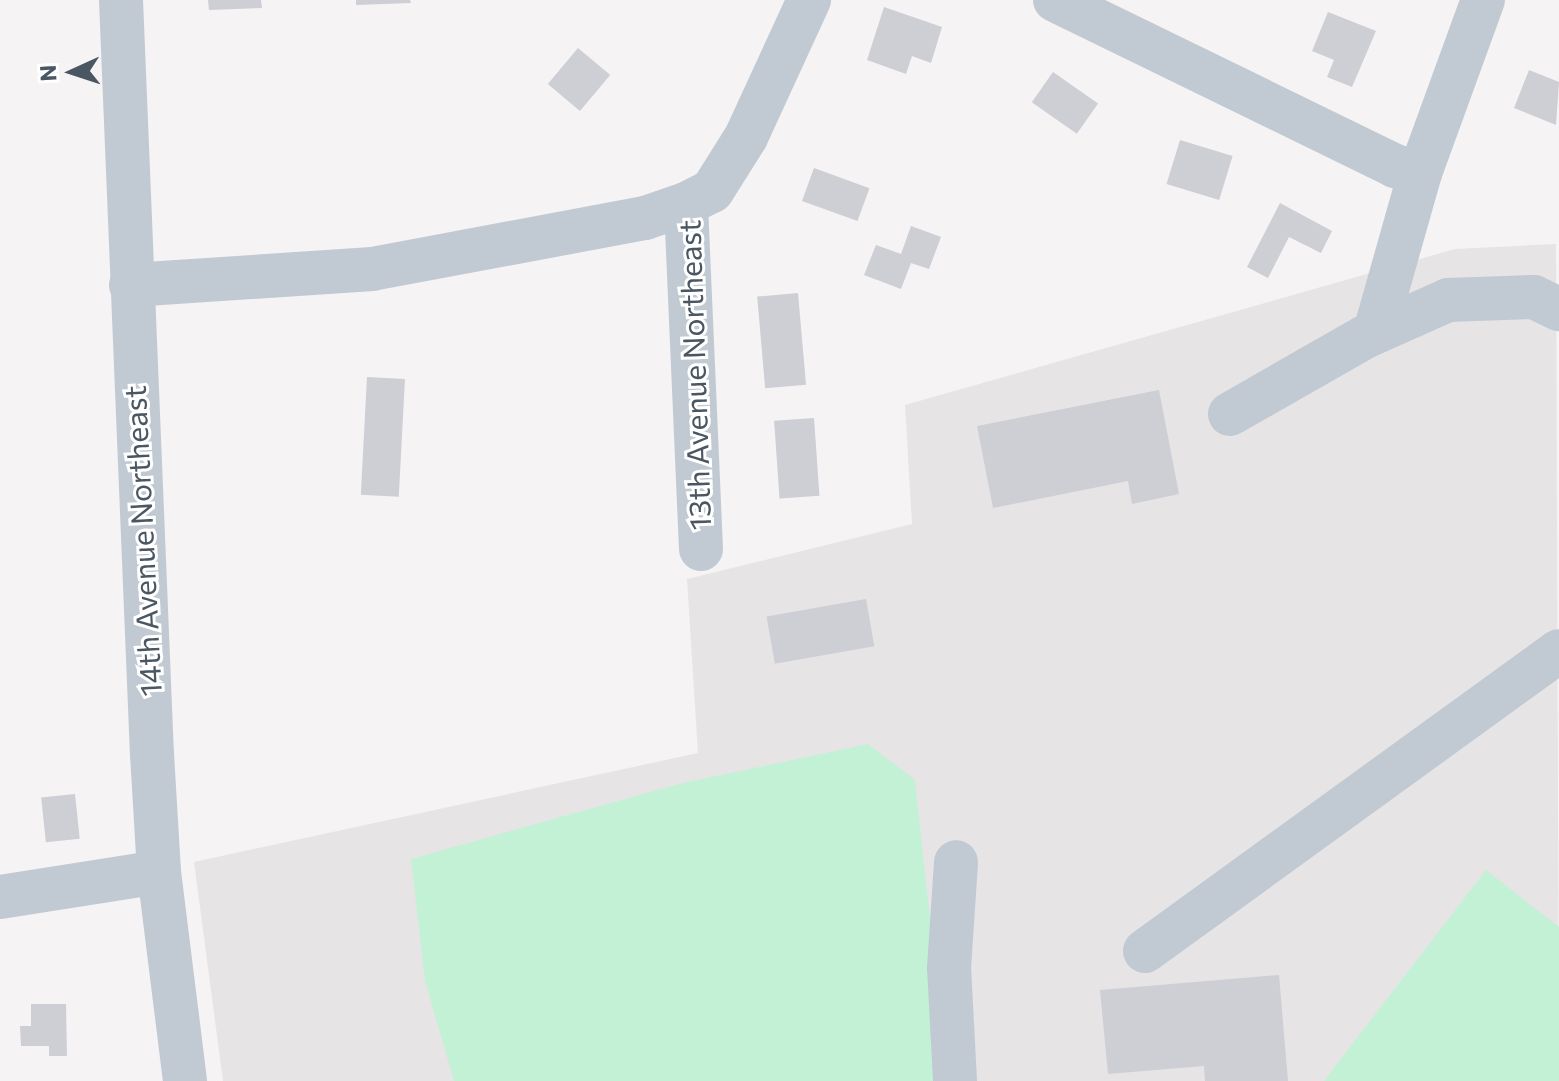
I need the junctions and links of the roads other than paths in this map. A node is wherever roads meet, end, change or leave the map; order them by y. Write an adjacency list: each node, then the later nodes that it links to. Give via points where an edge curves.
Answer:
1 (121, 0): 7 (street, 14th Avenue Northeast)
2 (809, 0): 6 (street, 13th Avenue Northeast, via 746,137 712,191)
3 (1055, 0): 5 (street)
4 (1483, 0): 5 (street)
5 (1415, 171): 9 (street)
6 (686, 204): 7 (street, via 645,218 372,269); 11 (street, 13th Avenue Northeast)
7 (131, 285): 14 (street, 14th Avenue Northeast)
8 (1559, 309): 9 (street, via 1534,297 1448,300)
9 (1375, 332): 10 (street)
10 (1230, 414)
11 (701, 549)
12 (1559, 651): 16 (street)
13 (956, 862): 18 (street, via 949,968)
14 (159, 872): 15 (street); 17 (street, 14th Avenue Northeast)
15 (0, 897)
16 (1145, 951)
17 (185, 1081)
18 (955, 1081)

